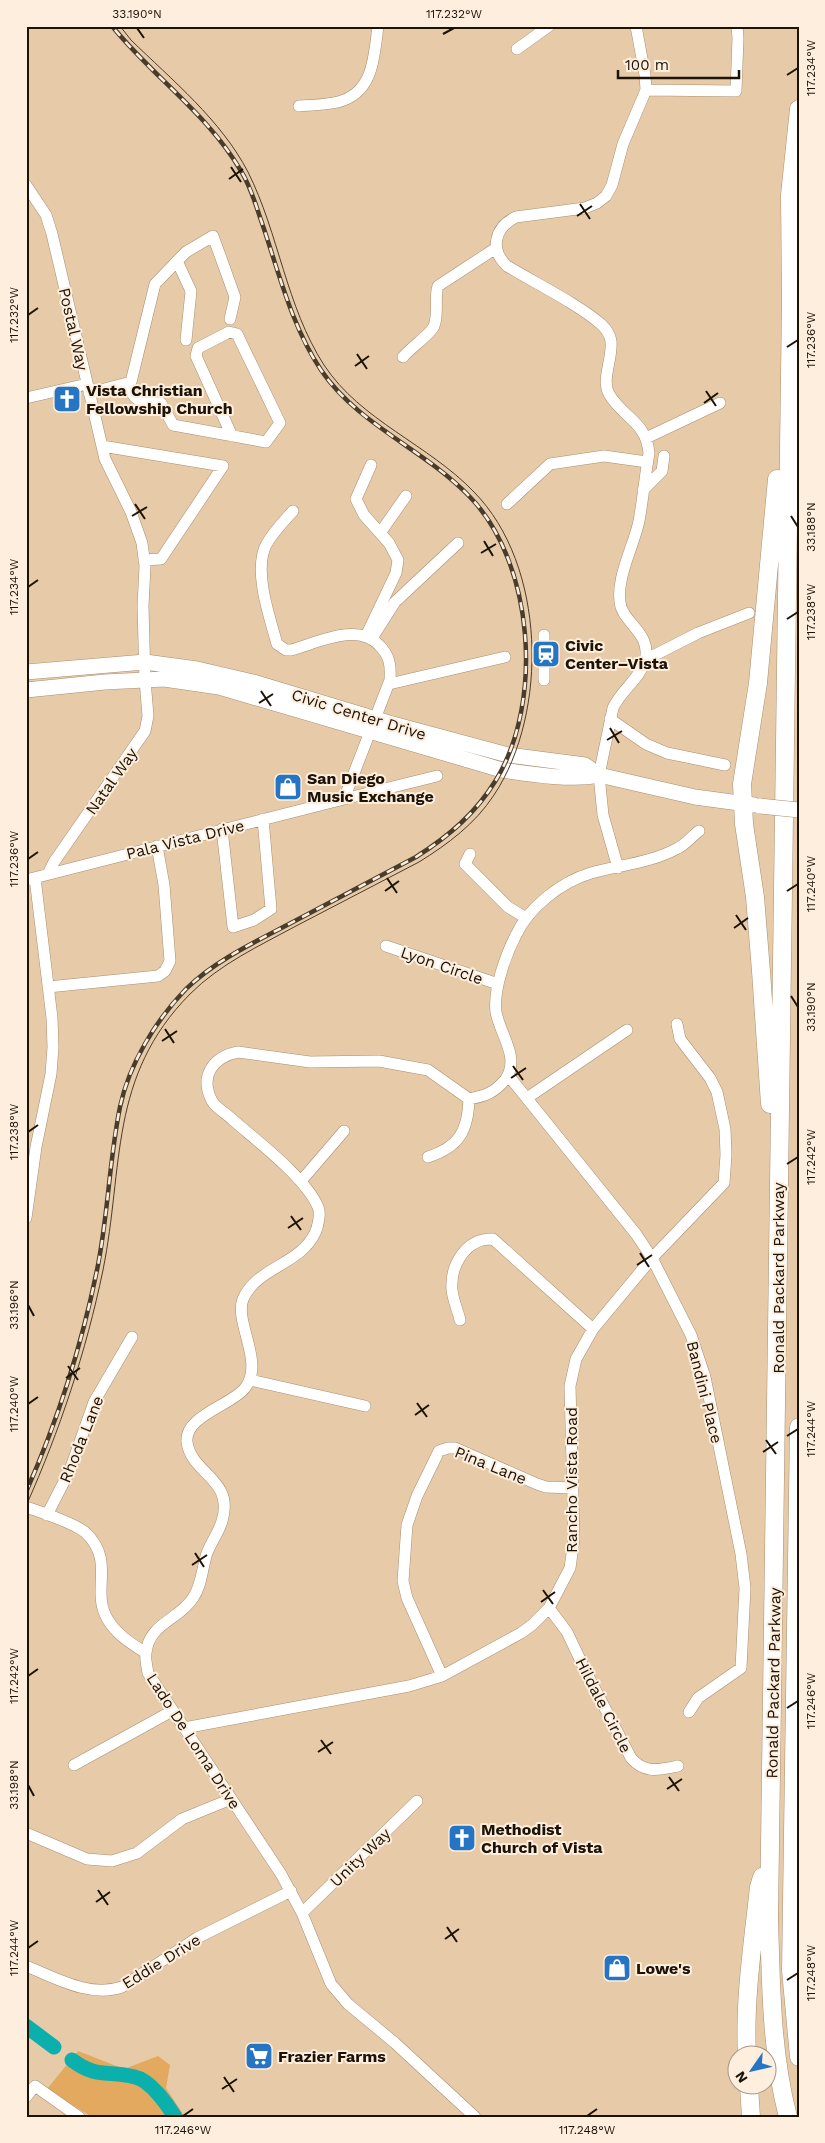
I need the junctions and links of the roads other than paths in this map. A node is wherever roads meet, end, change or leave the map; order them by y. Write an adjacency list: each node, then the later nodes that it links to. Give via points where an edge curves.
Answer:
1 (378, 26): 7 (street, via 372,67 363,86 338,102)
2 (549, 26): 5 (street)
3 (636, 26): 6 (street)
4 (736, 26): 6 (street, via 736,90)
5 (516, 49)
6 (646, 90): 10 (street, via 606,196 585,208 513,218 499,230)
7 (299, 106)
8 (799, 109): 18 (highway, Ronald Packard Parkway, via 790,195)
9 (26, 185): 16 (street, Postal Way, via 46,215 52,234)
10 (496, 248): 14 (street, via 438,286 434,325); 21 (street, via 507,266 586,313 606,330 611,345 606,384 608,393 637,423)
11 (177, 261): 12 (street, via 213,236 235,297); 13 (street, via 191,290); 15 (street, via 155,284 131,382)
12 (230, 318)
13 (186, 340)
14 (402, 357)
15 (127, 383): 16 (street); 20 (street, via 131,396 137,401 161,403 173,425)
16 (88, 388): 17 (street); 22 (street, Postal Way)
17 (26, 398)
18 (788, 402): 50 (highway, via 753,722 742,784); 74 (highway, Ronald Packard Parkway)
19 (720, 403): 21 (street)
20 (232, 436): 20 (street, via 266,442 280,423 237,334 229,332 198,348 196,356)
21 (646, 438): 24 (street)
22 (102, 446): 32 (street, Postal Way, via 131,512 142,543); 32 (street, via 223,466 161,559)
23 (664, 456): 26 (street, via 662,471)
24 (647, 462): 26 (street); 28 (street, via 604,456 550,464)
25 (371, 465): 30 (street, via 356,499 364,515)
26 (643, 490): 37 (street, via 638,523 623,571 621,608 642,636)
27 (406, 496): 30 (street)
28 (507, 504)
29 (292, 511): 35 (street, via 265,547 261,569 277,644 291,650 342,635)
30 (380, 532): 35 (street, via 398,560 396,573)
31 (458, 543): 35 (street, via 395,602)
32 (144, 560): 38 (street, Postal Way)
33 (749, 613): 37 (street)
34 (544, 635): 41 (street)
35 (369, 637): 42 (street, via 386,652 390,661)
36 (506, 657): 42 (street)
37 (645, 660): 44 (street, via 638,676 616,702)
38 (145, 662): 39 (main road, Civic Center Drive); 40 (street, Postal Way); 45 (main road, Civic Center Drive, via 197,669 252,682)
39 (26, 672)
40 (145, 680): 43 (main road, Civic Center Drive); 45 (main road, Civic Center Drive, via 164,679 220,687); 58 (street, Natal Way, via 148,716 145,731)
41 (544, 680)
42 (389, 684): 45 (street)
43 (26, 690)
44 (610, 719): 46 (street, via 646,744 667,753); 47 (street)
45 (373, 725): 47 (main road, Civic Center Drive, via 508,756 585,765); 49 (street)
46 (725, 765)
47 (599, 775): 50 (main road, Civic Center Drive, via 695,797); 57 (street, via 603,815)
48 (437, 776): 49 (street, Pala Vista Drive)
49 (344, 799): 52 (street, Pala Vista Drive)
50 (752, 805): 51 (main road, Civic Center Drive, bridge); 74 (highway)
51 (799, 810)
52 (263, 819): 53 (street, Pala Vista Drive); 53 (street, via 271,909 254,920 233,927)
53 (222, 829): 55 (street, Pala Vista Drive)
54 (699, 830): 57 (street, via 679,848)
55 (157, 846): 58 (street, Pala Vista Drive); 63 (street, via 170,961 165,971 158,976)
56 (470, 854): 60 (street, via 466,864 495,895)
57 (618, 868): 60 (street, via 590,873 571,881)
58 (48, 874): 59 (street, Pala Vista Drive)
59 (30, 879): 63 (street)
60 (526, 918): 62 (street, via 510,946)
61 (386, 946): 62 (street, Lyon Circle)
62 (498, 984): 66 (street, via 496,1011 511,1055 512,1069)
63 (48, 987): 72 (street, via 52,1025 51,1074)
64 (677, 1024): 73 (street, Rancho Vista Road, via 680,1039 710,1078 716,1092 725,1129 724,1183)
65 (627, 1030): 67 (street)
66 (508, 1075): 67 (street, Bandini Place); 68 (street, via 487,1096)
67 (527, 1098): 73 (street, Bandini Place)
68 (469, 1099): 70 (street, via 466,1128 457,1141 443,1152); 71 (street, via 428,1070 379,1061 310,1062 238,1052 216,1060 207,1079 212,1102)
69 (344, 1131): 71 (street)
70 (428, 1157)
71 (301, 1181): 78 (street, via 320,1209 317,1228 313,1237 289,1260 258,1278 247,1290 242,1312 251,1355)
72 (26, 1218)
73 (652, 1258): 76 (street, Rancho Vista Road); 88 (street, Bandini Place, via 691,1335 705,1377 745,1588 741,1668 698,1698)
74 (778, 1260): 97 (highway, Ronald Packard Parkway)
75 (460, 1320): 76 (street, via 452,1291 460,1256 469,1246 484,1239 493,1239)
76 (594, 1330): 81 (street, Rancho Vista Road, via 576,1359 571,1375)
77 (132, 1337): 83 (street, Rhoda Lane, via 94,1402 70,1470)
78 (250, 1380): 79 (street); 85 (street, Lado De Loma Drive, via 238,1395 206,1414 189,1431 189,1450 219,1487 224,1498 224,1513 208,1551 195,1596 185,1608 155,1629)
79 (366, 1406)
80 (799, 1427): 90 (highway, Ronald Packard Parkway)
81 (573, 1488): 84 (street, Rancho Vista Road, via 572,1557 560,1590); 86 (street, Pina Lane, via 539,1485 455,1448 439,1451 423,1482 407,1526 403,1580 407,1598)
82 (26, 1507): 83 (street)
83 (47, 1515): 85 (street, via 84,1531 97,1545 103,1564 101,1594 108,1620 124,1639)
84 (549, 1608): 86 (street, Rancho Vista Road, via 521,1633); 92 (street, Hildale Circle, via 567,1632 631,1758 647,1769)
85 (146, 1653): 87 (street, Lado De Loma Drive, via 148,1673)
86 (442, 1676): 89 (street, Rancho Vista Road, via 409,1686)
87 (172, 1711): 89 (street, Lado De Loma Drive); 91 (street)
88 (689, 1712)
89 (184, 1728): 93 (street, Lado De Loma Drive)
90 (794, 1756): 95 (highway); 102 (highway, Ronald Packard Parkway, via 791,1970)
91 (74, 1765)
92 (678, 1766)
93 (231, 1799): 96 (street, via 182,1819 137,1853 112,1861 87,1859); 98 (street, Lado De Loma Drive)
94 (417, 1801): 99 (street, Unity Way)
95 (799, 1817)
96 (26, 1833)
97 (770, 1848): 101 (highway, via 759,1887); 108 (highway, Ronald Packard Parkway, via 771,2005)
98 (291, 1891): 99 (street, Lado De Loma Drive); 100 (street, Eddie Drive, via 198,1938 122,1987 112,1990 94,1991)
99 (302, 1913): 106 (street, Lado De Loma Drive, via 331,1984 348,2004)
100 (26, 1966)
101 (746, 2046)
102 (799, 2057)
103 (750, 2096): 107 (highway)
104 (26, 2097): 105 (street, via 35,2086)
105 (79, 2117)
106 (475, 2117)
107 (751, 2117)
108 (788, 2117)

